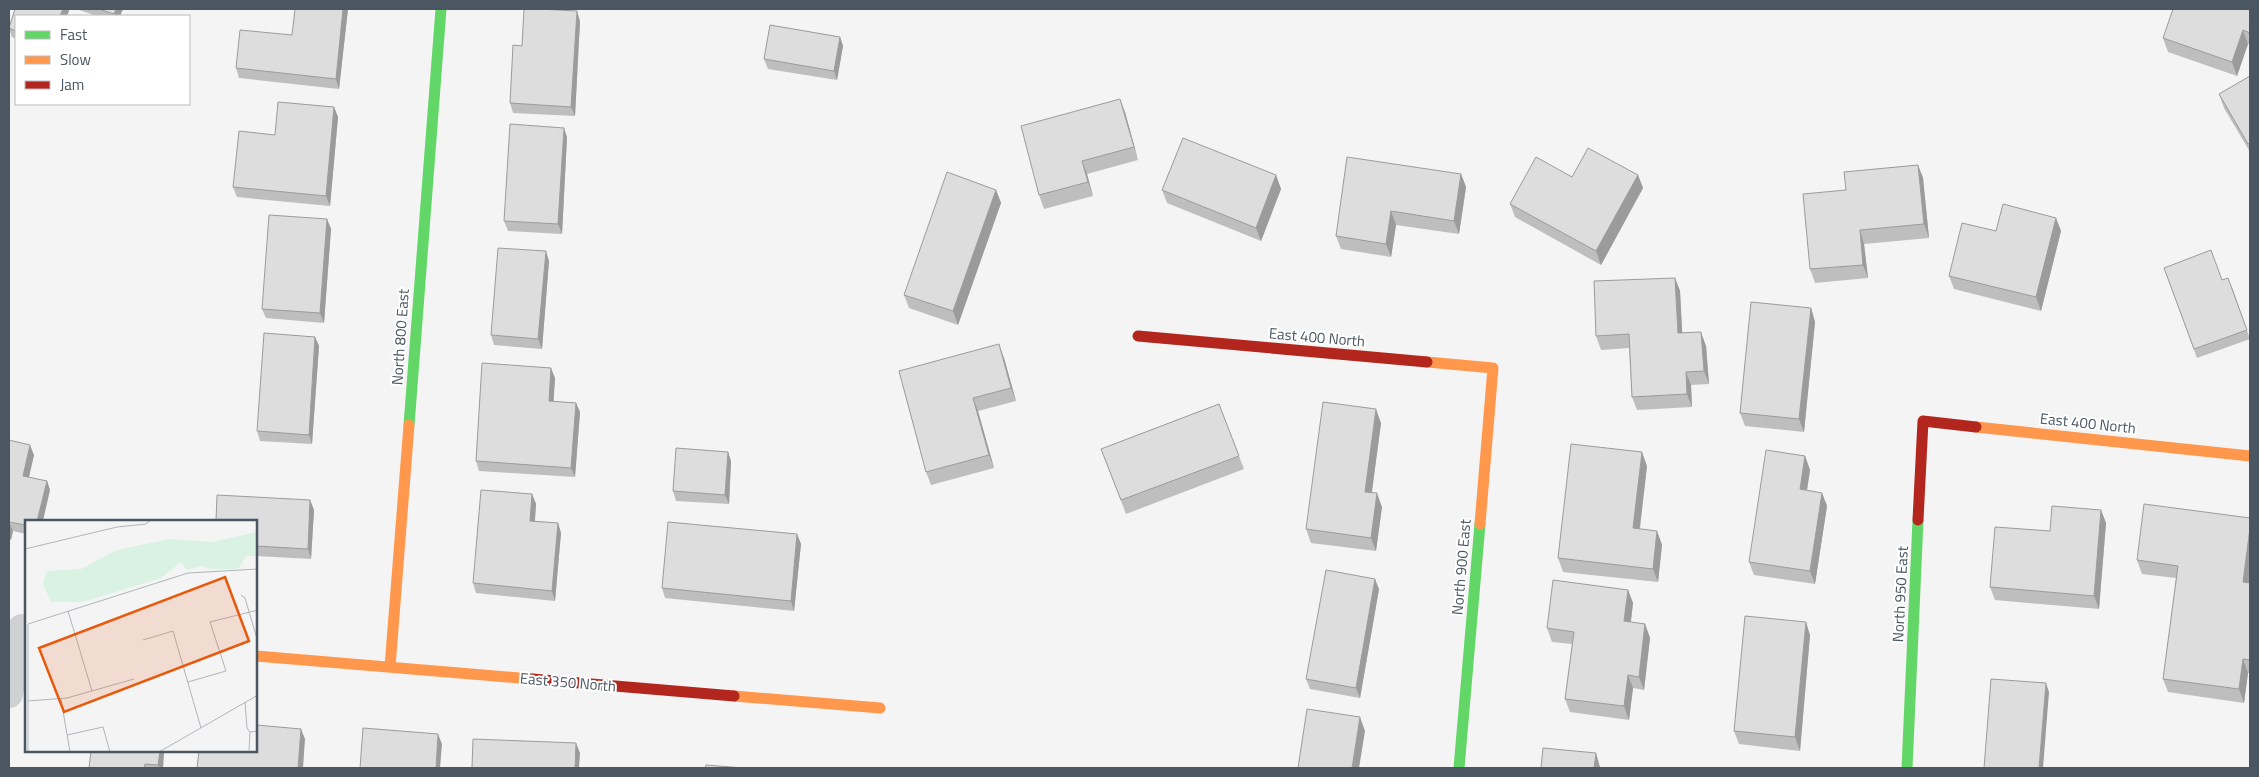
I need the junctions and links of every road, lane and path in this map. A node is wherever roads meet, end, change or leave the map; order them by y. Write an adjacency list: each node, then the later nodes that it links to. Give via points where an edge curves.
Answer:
1 (441, 9): 8 (street, North 800 East)
2 (1138, 336): 3 (street, East 400 North)
3 (1493, 368): 11 (street, North 900 East)
4 (1923, 420): 5 (street, East 400 North); 12 (street, North 950 East)
5 (2250, 456)
6 (19, 627): 9 (street)
7 (258, 656): 8 (street, East 350 North)
8 (390, 667): 10 (street, East 350 North)
9 (9, 694)
10 (880, 708)
11 (1458, 768)
12 (1907, 768)

